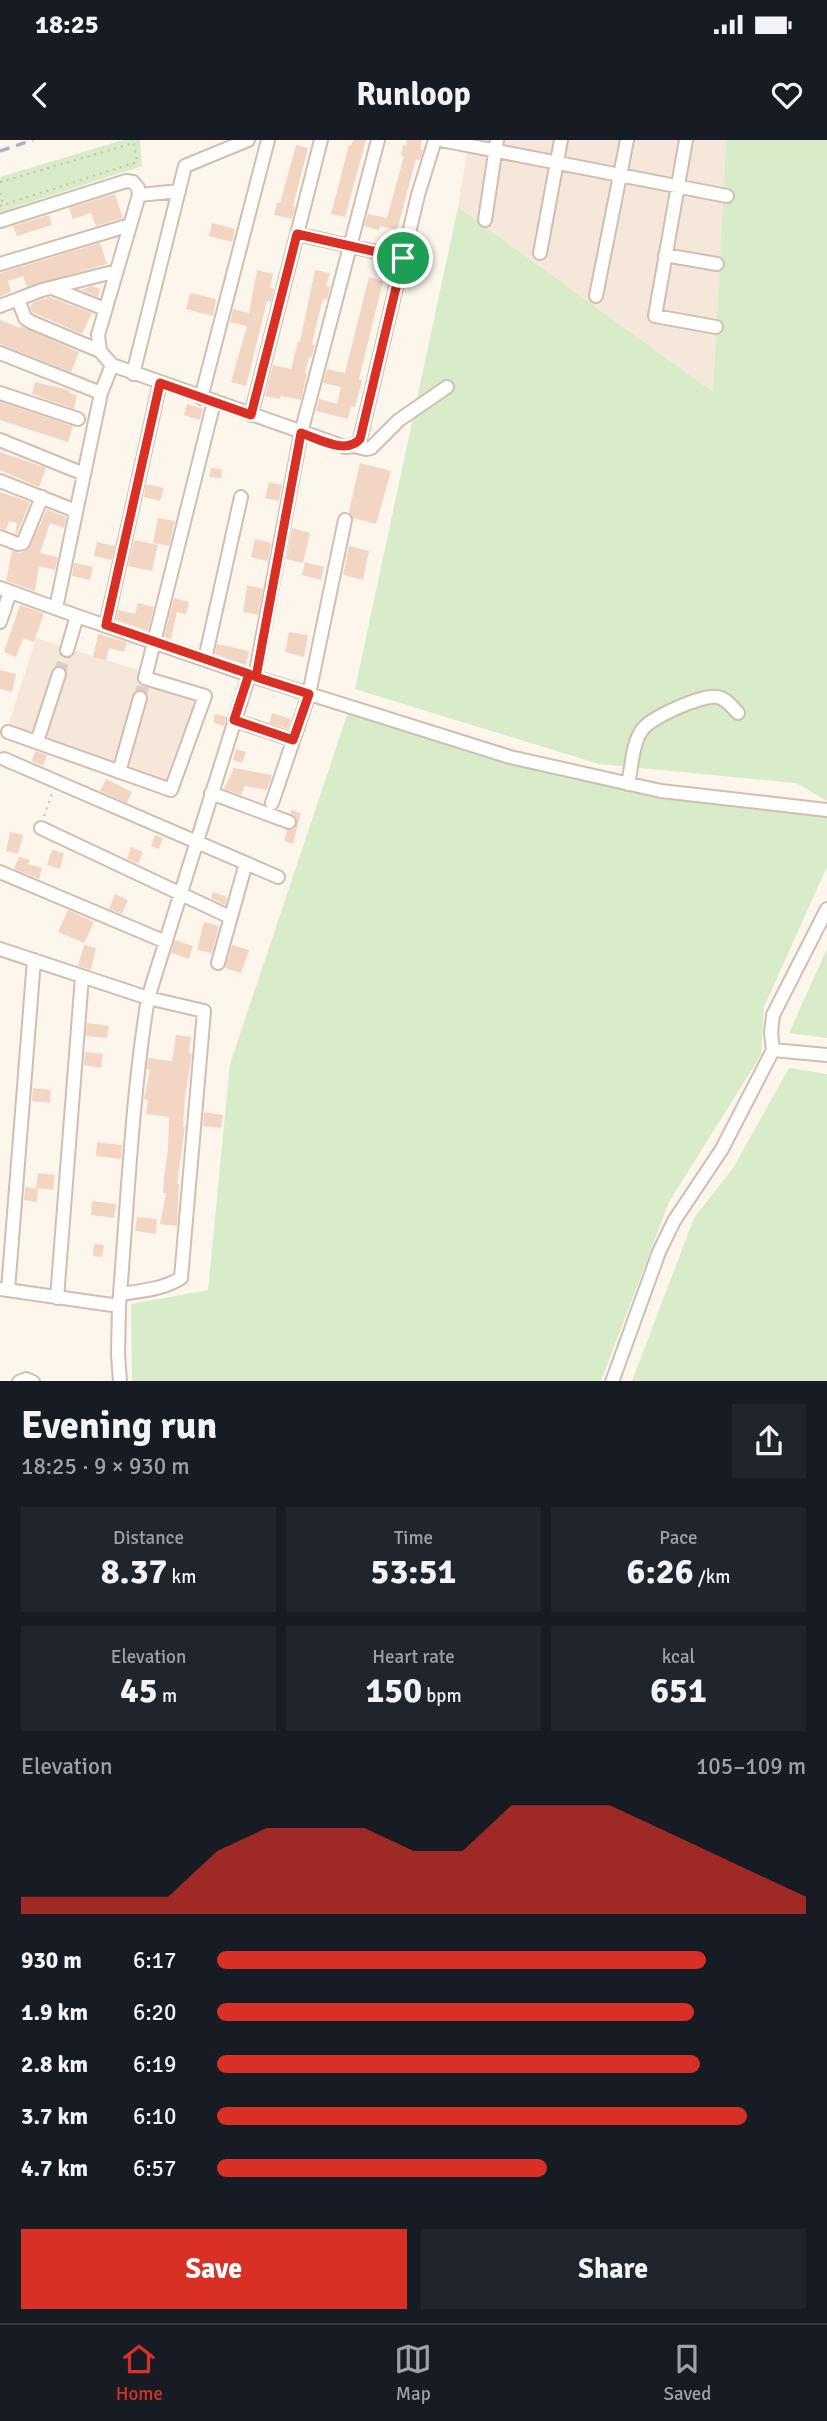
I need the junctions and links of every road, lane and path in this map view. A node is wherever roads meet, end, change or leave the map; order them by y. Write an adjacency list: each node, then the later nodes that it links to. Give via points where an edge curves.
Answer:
1 (248, 140): 15 (street, via 185,166)
2 (268, 140): 45 (street)
3 (321, 140): 23 (street)
4 (378, 140): 24 (street)
5 (435, 140): 27 (street)
6 (441, 140): 10 (street)
7 (561, 140): 11 (street)
8 (627, 140): 12 (street)
9 (686, 140): 14 (street)
10 (496, 145): 11 (street); 20 (street)
11 (557, 162): 12 (street); 25 (street)
12 (620, 176): 14 (street); 32 (street)
13 (0, 182): 19 (path, via 134,143 137,162)
14 (677, 187): 18 (street); 26 (street)
15 (179, 191): 17 (street); 40 (street)
16 (0, 193): 19 (path)
17 (139, 195): 21 (street, via 133,182 126,181); 22 (street)
18 (727, 196)
19 (2, 205)
20 (485, 220)
21 (0, 221)
22 (130, 225): 28 (street); 30 (street)
23 (297, 234): 24 (street); 46 (street)
24 (350, 247): 27 (street); 48 (street)
25 (540, 253)
26 (665, 255): 29 (street); 36 (street, via 655,316)
27 (403, 258): 50 (street, via 360,439)
28 (0, 264)
29 (717, 264)
30 (117, 271): 31 (street); 35 (street)
31 (52, 288): 33 (street); 35 (street)
32 (596, 296)
33 (18, 299): 34 (street); 37 (street, via 31,322)
34 (0, 306)
35 (105, 309): 37 (street, via 98,335)
36 (716, 327)
37 (100, 351): 39 (street)
38 (0, 353): 44 (street)
39 (112, 365): 40 (street); 44 (street)
40 (133, 374): 41 (street)
41 (160, 383): 45 (street); 62 (street)
42 (447, 387): 50 (street, via 399,420 371,448)
43 (0, 393): 47 (street)
44 (101, 393): 51 (street)
45 (207, 400): 46 (street); 63 (street)
46 (251, 415): 48 (street)
47 (78, 419)
48 (301, 433): 50 (street); 67 (street)
49 (0, 440): 51 (street)
50 (354, 446)
51 (84, 474): 55 (street)
52 (0, 481): 53 (street)
53 (42, 497): 55 (street); 57 (street, via 23,543)
54 (241, 497): 65 (street)
55 (76, 511): 59 (street)
56 (345, 520): 68 (street)
57 (0, 537)
58 (5, 590): 59 (street); 61 (street)
59 (56, 608): 60 (street)
60 (77, 616): 62 (street); 64 (street)
61 (0, 622)
62 (106, 625): 63 (street)
63 (153, 642): 65 (street); 76 (street, via 145,678 205,696 172,790)
64 (67, 650)
65 (205, 659): 67 (street)
66 (59, 674): 74 (street)
67 (252, 676): 68 (street); 71 (street)
68 (309, 694): 73 (street); 78 (street, via 510,757)
69 (140, 698): 76 (street)
70 (738, 713): 78 (street, via 718,696 651,720 638,736)
71 (234, 720): 73 (street); 79 (street)
72 (8, 732): 74 (street)
73 (293, 740): 80 (street)
74 (37, 743): 76 (street)
75 (4, 759): 77 (street)
76 (119, 772)
77 (57, 781): 83 (path); 84 (street)
78 (628, 784): 81 (street)
79 (211, 793): 82 (street); 84 (street)
80 (272, 803)
81 (827, 810)
82 (289, 822)
83 (41, 828): 88 (street)
84 (195, 843): 85 (street); 88 (street)
85 (246, 863): 87 (street); 90 (street)
86 (0, 872): 91 (street)
87 (278, 877)
88 (180, 894): 90 (street); 91 (street)
89 (827, 909): 97 (street, via 773,1015)
90 (230, 917): 94 (street)
91 (166, 942): 96 (street)
92 (0, 949): 93 (street)
93 (34, 960): 95 (street); 99 (street)
94 (218, 963)
95 (82, 976): 96 (street); 100 (street)
96 (148, 998): 101 (street); 101 (street, via 204,1011 181,1278)
97 (773, 1050): 98 (street); 105 (street, via 722,1149 674,1221)
98 (827, 1055)
99 (4, 1289): 100 (street)
100 (57, 1298): 101 (street)
101 (120, 1300): 104 (street)
102 (19, 1381): 103 (street)
103 (33, 1381)
104 (120, 1381)
105 (612, 1381)

